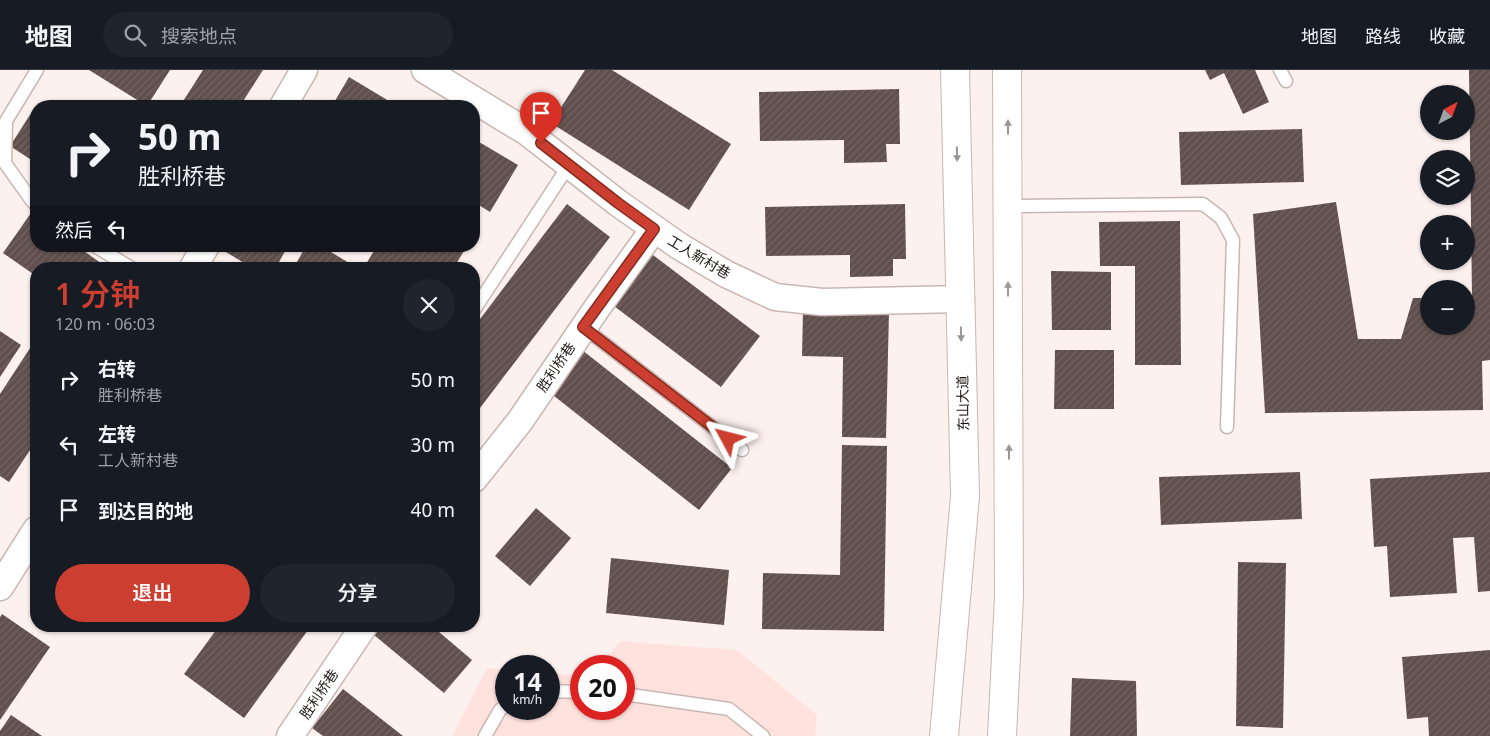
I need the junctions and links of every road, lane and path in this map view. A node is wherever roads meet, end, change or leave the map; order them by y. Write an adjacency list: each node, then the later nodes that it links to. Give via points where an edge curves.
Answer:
1 (37, 70): 10 (lane, via 6,121 5,163)
2 (304, 70): 6 (street)
3 (425, 70): 7 (street, 工人新村巷)
4 (955, 70): 15 (main road, 东山大道, one-way to 15)
5 (1008, 70): 11 (main road, one-way to 5)
6 (286, 100)
7 (474, 100)
8 (480, 103): 9 (street, 工人新村巷, via 527,132)
9 (569, 165): 12 (street, 工人新村巷); 16 (lane)
10 (30, 198)
11 (1008, 206): 18 (lane, via 1203,204 1221,218 1233,240); 22 (main road, one-way to 11)
12 (654, 229): 15 (street, 工人新村巷, via 726,274 775,297 822,302); 17 (street, 胜利桥巷)
13 (105, 252): 14 (lane)
14 (121, 262)
15 (961, 299): 21 (main road, 东山大道, one-way to 21)
16 (480, 301)
17 (583, 327): 19 (lane); 20 (street, 胜利桥巷)
18 (1227, 427)
19 (742, 450)
20 (480, 472)
21 (965, 496): 31 (main road, 东山大道); 32 (main road, via 973,520)
22 (1009, 500): 33 (main road); 34 (main road, via 1009,597)
23 (30, 540): 24 (street)
24 (0, 587)
25 (360, 632): 28 (street, 胜利桥巷)
26 (635, 696): 30 (lane, via 729,709)
27 (495, 719): 29 (lane)
28 (290, 736)
29 (485, 736)
30 (763, 736)
31 (944, 736)
32 (963, 736)
33 (990, 736)
34 (1002, 736)

